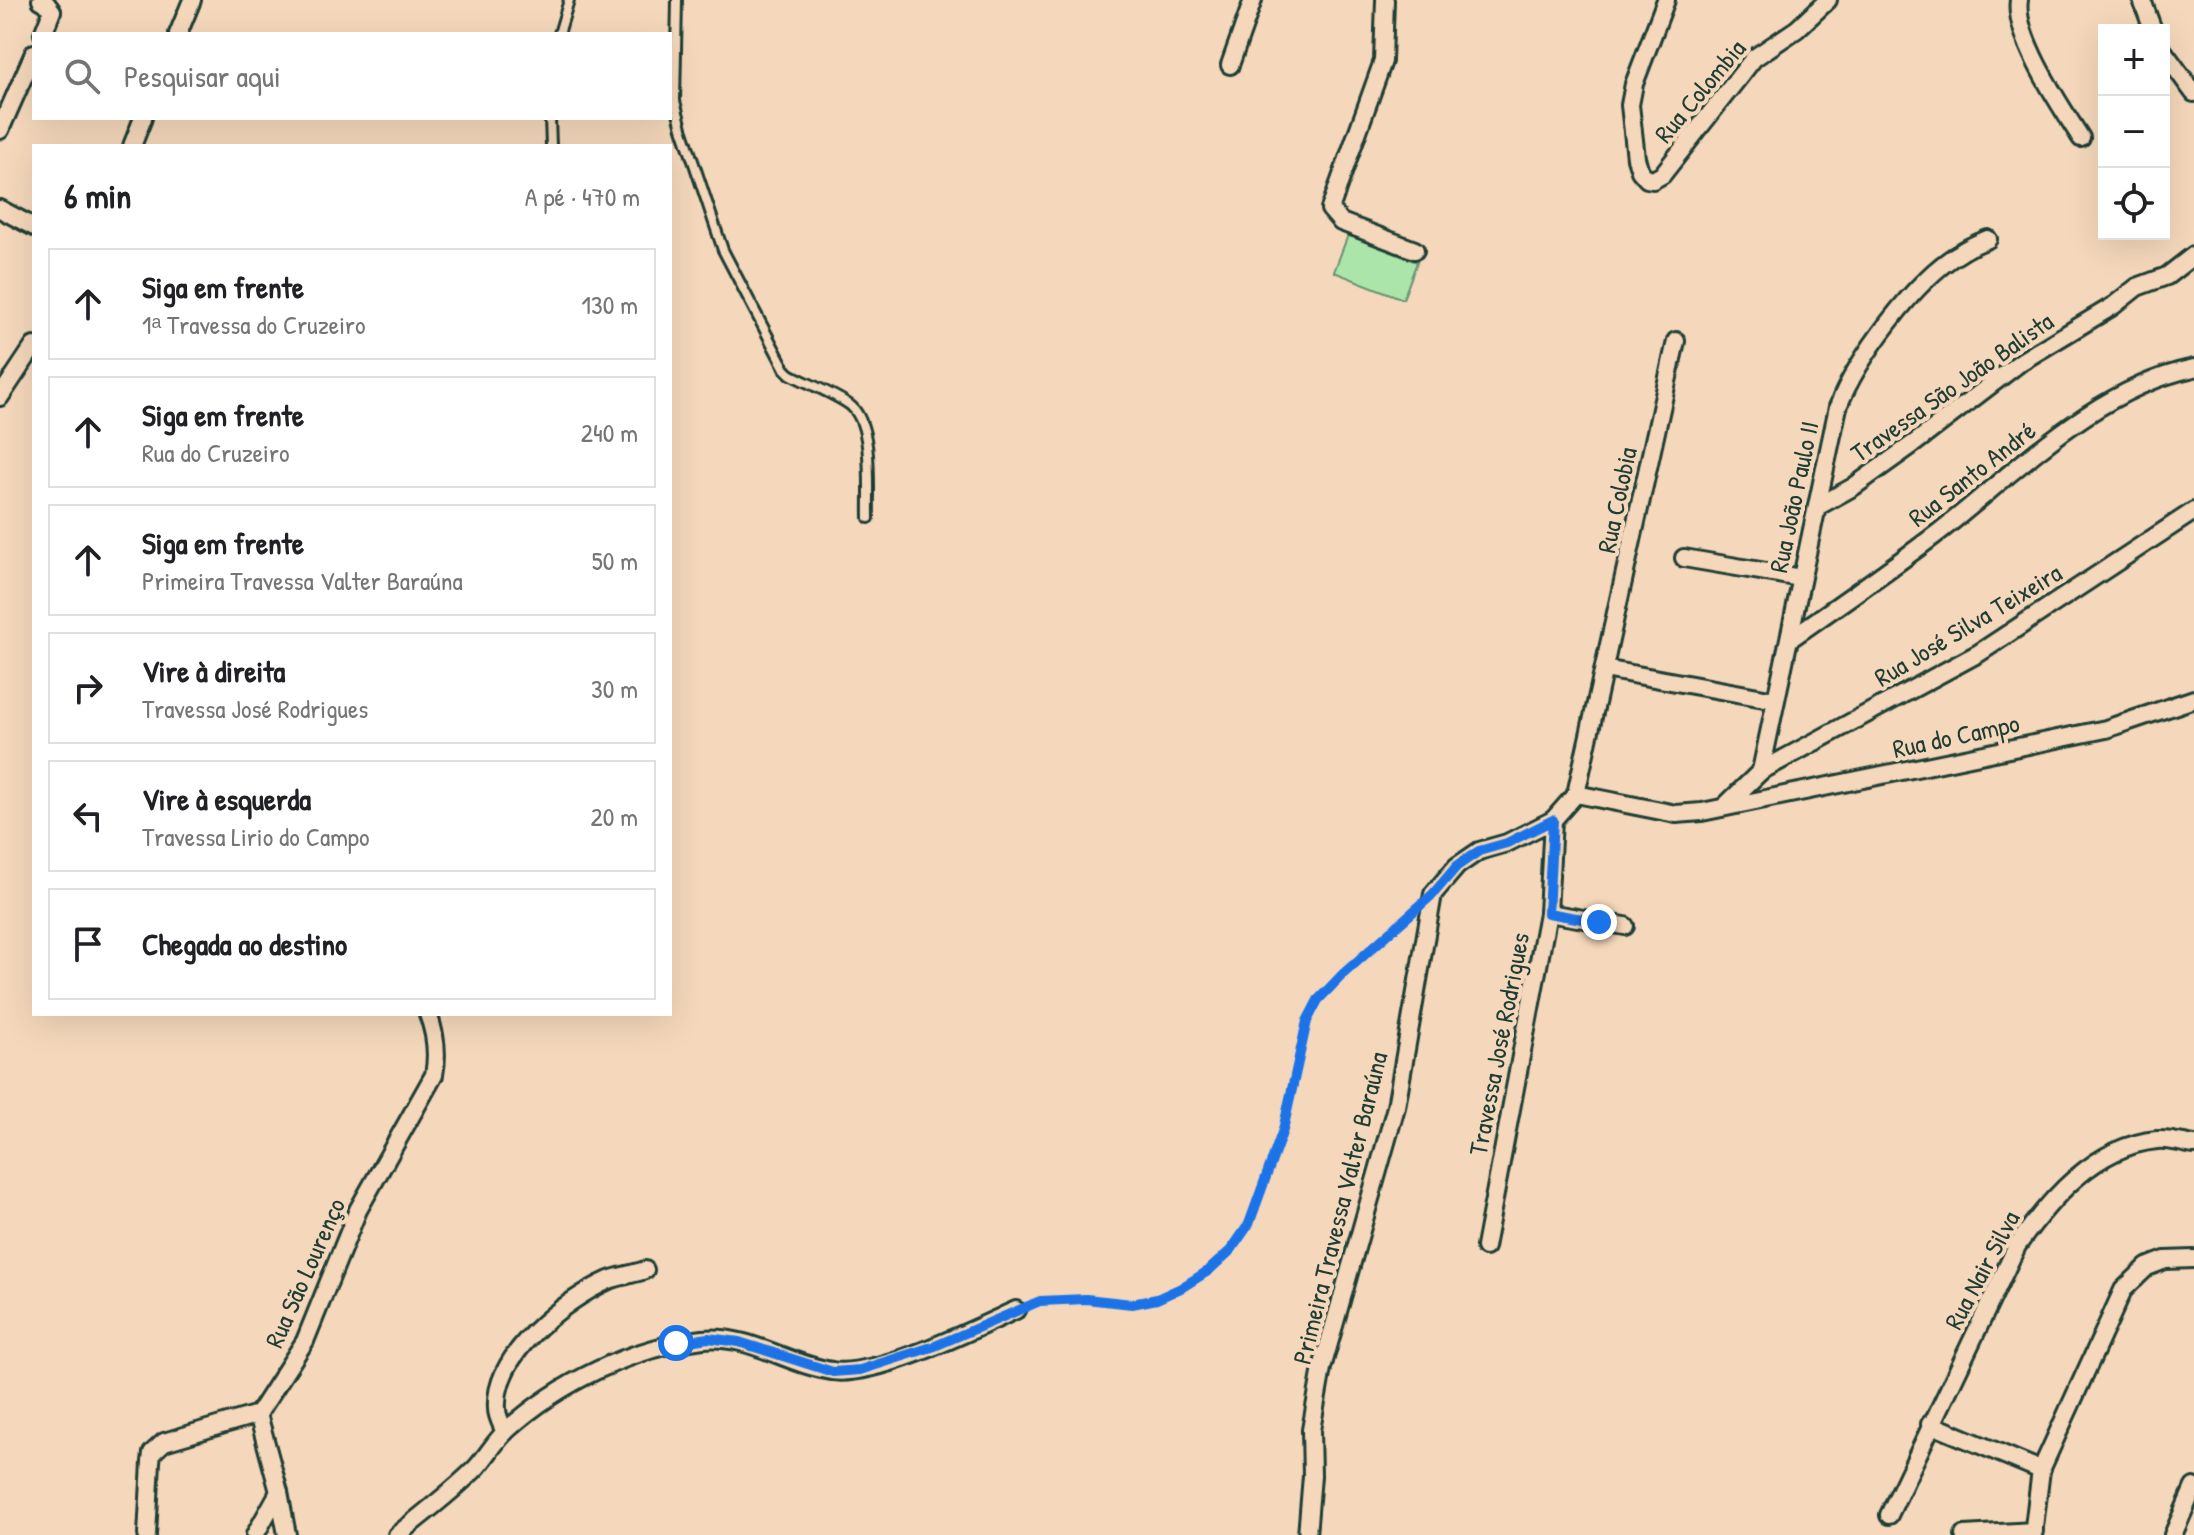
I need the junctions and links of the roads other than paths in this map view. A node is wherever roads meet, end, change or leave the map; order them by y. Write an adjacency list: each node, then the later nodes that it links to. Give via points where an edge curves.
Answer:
1 (192, 0): 13 (street)
2 (569, 0): 14 (lane)
3 (677, 0): 36 (lane, via 675,101 723,250 785,369 852,407 862,425 868,447)
4 (1253, 0): 17 (street)
5 (1385, 0): 28 (street, via 1383,61 1330,209 1341,222)
6 (1666, 0): 7 (street, Rua Colombia, via 1630,105 1636,158 1640,171 1653,180 1754,58)
7 (1828, 0)
8 (2019, 0): 22 (street, via 2024,32 2040,68)
9 (2142, 0): 11 (street)
10 (44, 1): 12 (street, via 52,11)
11 (2151, 24)
12 (44, 32)
13 (179, 32)
14 (560, 32)
15 (32, 58): 21 (street)
16 (2170, 60): 18 (street)
17 (1230, 65)
18 (2194, 93)
19 (142, 120): 23 (street)
20 (550, 120): 24 (lane)
21 (0, 130)
22 (2081, 138)
23 (133, 144)
24 (551, 144)
25 (0, 209): 26 (street)
26 (32, 226)
27 (1988, 239): 34 (street, Rua João Paulo II, via 1957,254 1922,284 1860,362 1838,407)
28 (1415, 250)
29 (2194, 255): 34 (street, Travessa São João Balista, via 2022,361 1853,487)
30 (1676, 341): 40 (street, Rua Colobia)
31 (32, 349): 33 (street)
32 (2194, 368): 39 (street, Rua Santo André, via 2140,384 2075,423 1937,534)
33 (0, 397)
34 (1817, 507): 38 (street, Rua João Paulo II)
35 (2194, 511): 43 (street, Rua José Silva Teixeira, via 1979,653)
36 (869, 518)
37 (1684, 558): 38 (street)
38 (1801, 578): 39 (street, Rua João Paulo II)
39 (1790, 639): 42 (street, Rua João Paulo II)
40 (1604, 669): 42 (street); 44 (street)
41 (2194, 699): 45 (street, Rua do Campo, via 2106,729)
42 (1775, 700): 43 (street, Rua João Paulo II)
43 (1761, 771): 45 (street)
44 (1576, 794): 45 (street, Rua do Campo, via 1676,814); 46 (street)
45 (1724, 807)
46 (1553, 820): 47 (street, Travessa José Rodrigues); 67 (street, Primeira Travessa Valter Baraúna, via 1479,851 1457,866 1433,894 1396,1107 1322,1368 1311,1430)
47 (1548, 913): 48 (street); 51 (street, Travessa José Rodrigues)
48 (1625, 926)
49 (428, 1016): 55 (street, Rua São Lourenço, via 437,1057 434,1075 358,1210 305,1341)
50 (2194, 1145): 56 (street, Rua Nair Silva, via 2159,1140 2130,1146 2072,1180 2044,1207 2017,1246)
51 (1485, 1247)
52 (2194, 1259): 58 (street, via 2147,1267 2123,1290)
53 (645, 1270): 57 (street, via 610,1280 559,1309 510,1361 497,1397 496,1412)
54 (1016, 1310): 57 (street, via 935,1346 860,1370 833,1372 739,1342 708,1338 676,1343 598,1371 547,1398)
55 (258, 1414): 60 (street); 63 (street, via 157,1448 151,1462)
56 (1930, 1424): 58 (street); 61 (street, Rua Nair Silva)
57 (505, 1432): 66 (street, via 478,1466)
58 (2041, 1470): 62 (street)
59 (2194, 1487): 69 (street)
60 (279, 1492): 64 (street); 65 (street)
61 (1889, 1515)
62 (2034, 1533): 68 (street)
63 (147, 1535)
64 (255, 1535)
65 (287, 1535)
66 (397, 1535)
67 (1307, 1535)
68 (1964, 1535)
69 (2173, 1535)

